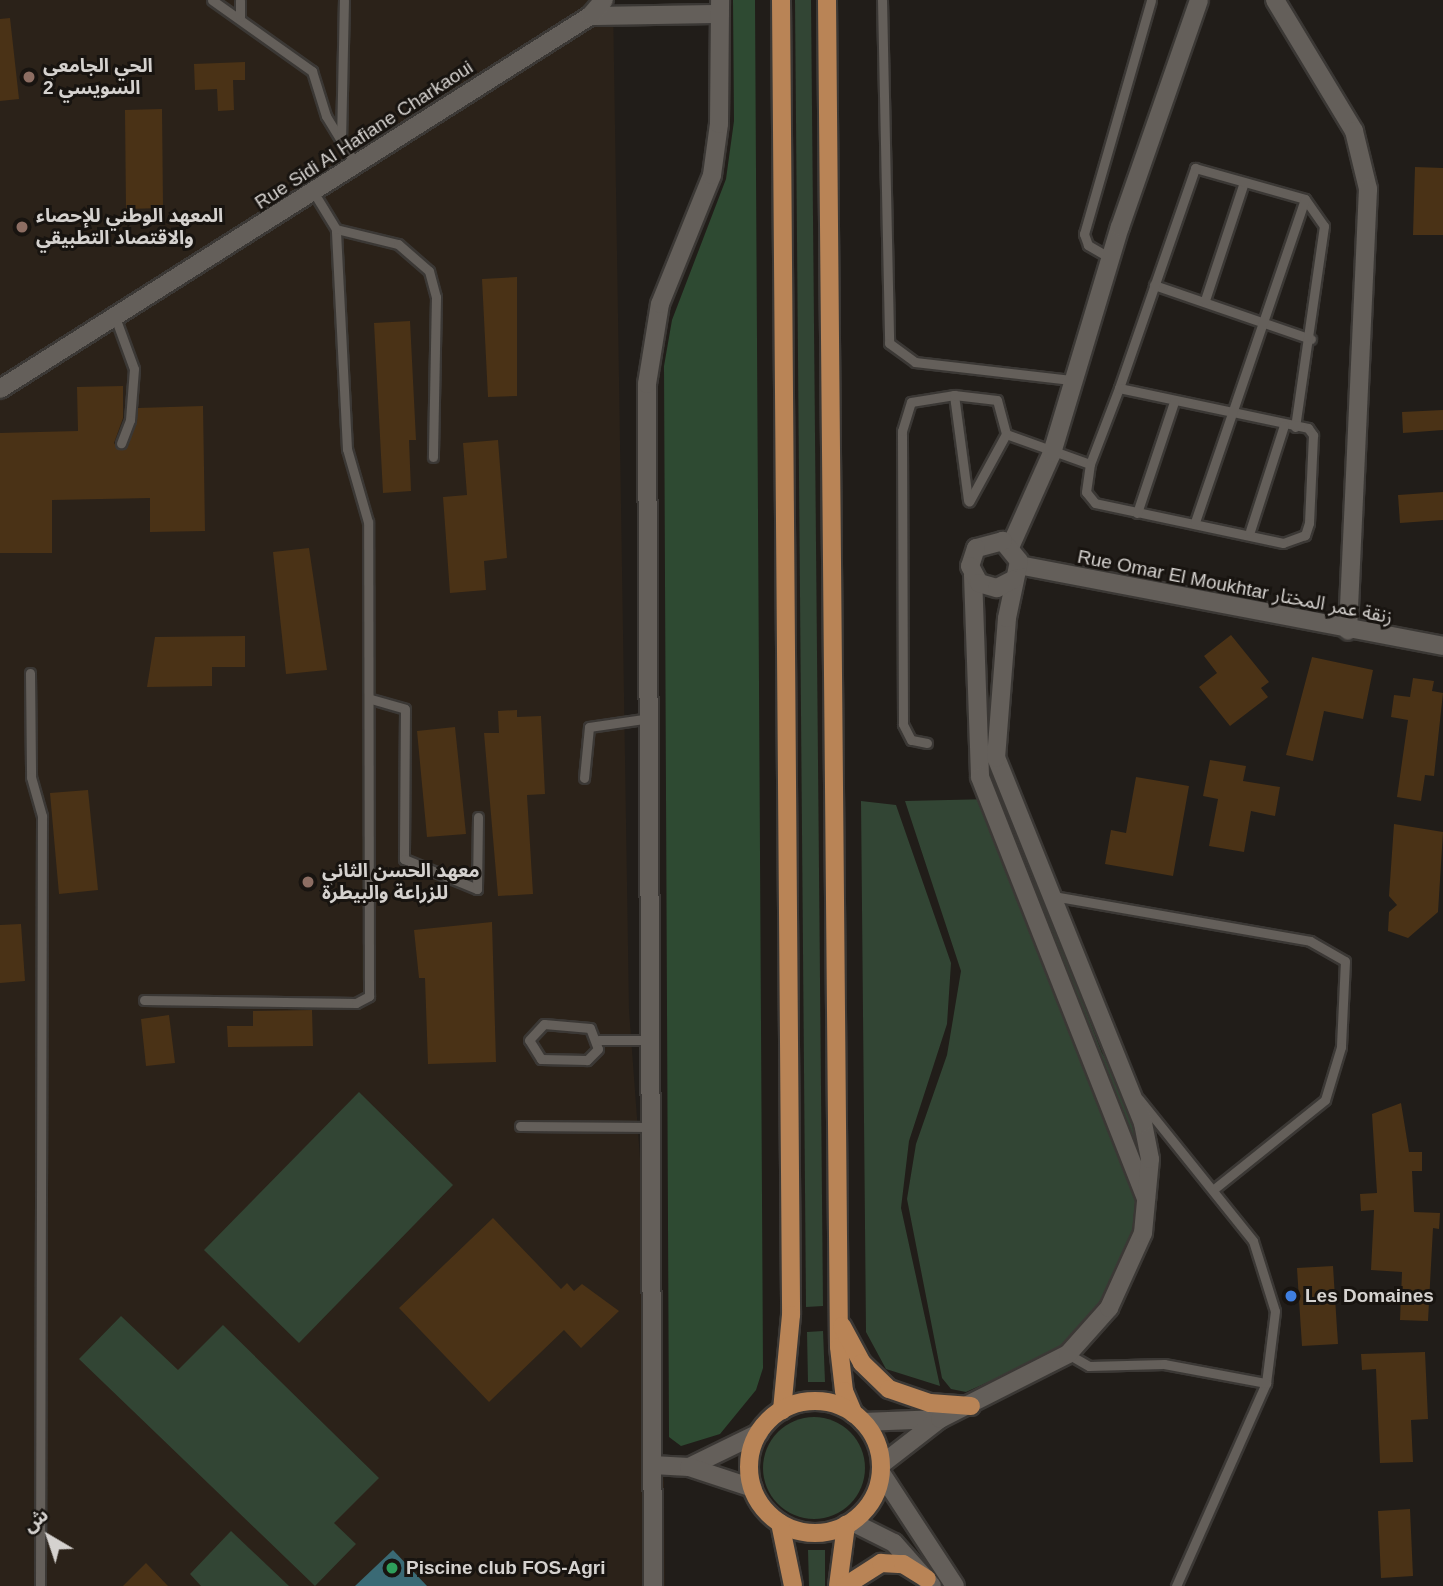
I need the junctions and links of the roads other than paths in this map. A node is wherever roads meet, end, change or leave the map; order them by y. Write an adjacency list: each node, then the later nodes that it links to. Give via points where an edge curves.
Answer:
1 (212, 0): 13 (lane)
2 (240, 0): 13 (lane)
3 (344, 0): 14 (lane)
4 (604, 0): 12 (street, Rue Sidi Al Hafiane Charkaoui)
5 (781, 0): 66 (main road, via 791,1315)
6 (827, 0): 62 (main road)
7 (882, 0): 26 (lane, via 889,343 915,362)
8 (1152, 0): 20 (lane, via 1084,234 1088,245)
9 (1199, 0): 20 (street)
10 (1275, 0): 45 (street, via 1354,131 1368,190)
11 (720, 7): 12 (street); 49 (street, via 712,175 660,304 649,357)
12 (590, 16): 15 (street, Rue Sidi Al Hafiane Charkaoui)
13 (240, 18): 14 (lane, via 313,71)
14 (341, 142): 15 (lane)
15 (356, 166): 17 (street, Rue Sidi Al Hafiane Charkaoui)
16 (1244, 182): 18 (lane); 21 (lane, via 1195,167); 22 (lane)
17 (314, 192): 19 (lane); 23 (street, Rue Sidi Al Hafiane Charkaoui)
18 (1305, 199): 24 (lane); 25 (lane, via 1324,226)
19 (336, 229): 37 (lane, via 398,244 429,271 436,298); 48 (lane, via 347,449 368,522)
20 (1113, 260): 26 (street)
21 (1154, 285): 22 (lane); 27 (lane)
22 (1205, 300): 24 (lane)
23 (115, 317): 28 (street, Rue Sidi Al Hafiane Charkaoui); 35 (lane, via 134,369 130,419)
24 (1262, 318): 25 (lane); 31 (lane)
25 (1311, 339): 33 (lane)
26 (1071, 380): 36 (street)
27 (1119, 388): 30 (lane); 38 (lane)
28 (0, 389)
29 (954, 395): 34 (lane, via 997,400); 34 (lane, via 968,502); 50 (lane, via 911,402 902,431 903,724 911,740)
30 (1174, 402): 31 (lane); 39 (lane)
31 (1230, 416): 32 (lane); 40 (lane)
32 (1284, 425): 33 (lane); 41 (lane)
33 (1295, 427): 41 (lane, via 1308,428 1314,435 1306,535 1283,542)
34 (1006, 434): 36 (lane)
35 (121, 443)
36 (1052, 453): 38 (lane); 42 (street)
37 (433, 457)
38 (1090, 464): 39 (lane, via 1089,499)
39 (1137, 513): 40 (lane)
40 (1195, 522): 41 (lane)
41 (1250, 531)
42 (1011, 545): 43 (street); 44 (street, via 998,540 980,545 972,557)
43 (1016, 573): 44 (street, via 992,588); 45 (street, Rue Omar El Moukhtar زنقة عمر المختار); 53 (street, via 996,758)
44 (973, 575): 61 (street, via 980,777)
45 (1348, 631): 46 (street, Rue Omar El Moukhtar زنقة عمر المختار)
46 (1443, 646)
47 (30, 673): 77 (lane, via 31,777 42,816)
48 (371, 699): 52 (lane, via 405,709 404,859 477,889); 54 (lane, via 369,996 356,1003)
49 (650, 718): 51 (lane, via 589,727); 56 (street)
50 (927, 743)
51 (584, 778)
52 (478, 817)
53 (1053, 897): 57 (street); 60 (lane, via 1310,941 1345,961 1341,1047 1325,1100)
54 (144, 1000)
55 (599, 1040): 55 (lane, via 590,1028 544,1024 528,1040 541,1059 579,1060 594,1056); 56 (lane)
56 (649, 1040): 59 (street)
57 (1131, 1090): 60 (lane); 61 (street, via 1150,1159)
58 (520, 1126): 59 (lane)
59 (650, 1127): 70 (street)
60 (1215, 1188): 64 (lane, via 1252,1241 1271,1286 1276,1335)
61 (1146, 1198): 63 (street, via 1138,1252 1124,1285)
62 (839, 1315): 65 (main road, via 852,1348 889,1389 930,1403); 67 (main road, via 840,1370)
63 (1068, 1354): 64 (lane, via 1088,1366 1164,1364); 65 (street)
64 (1266, 1384): 83 (lane)
65 (971, 1406): 68 (street)
66 (782, 1411): 67 (main road, via 813,1401); 69 (main road)
67 (859, 1418): 68 (street); 72 (main road)
68 (940, 1419): 72 (street)
69 (759, 1433): 71 (street); 73 (main road, via 751,1451)
70 (652, 1465): 71 (street); 78 (street)
71 (689, 1467): 73 (street)
72 (881, 1469): 75 (main road, via 872,1500); 82 (street)
73 (752, 1488): 74 (main road)
74 (780, 1523): 75 (main road, via 813,1534); 79 (main road)
75 (849, 1523): 76 (street, via 894,1543); 80 (main road)
76 (929, 1583): 81 (main road, via 904,1564 881,1563)
77 (40, 1586)
78 (653, 1586)
79 (793, 1586)
80 (838, 1586)
81 (845, 1586)
82 (955, 1586)
83 (1176, 1586)

